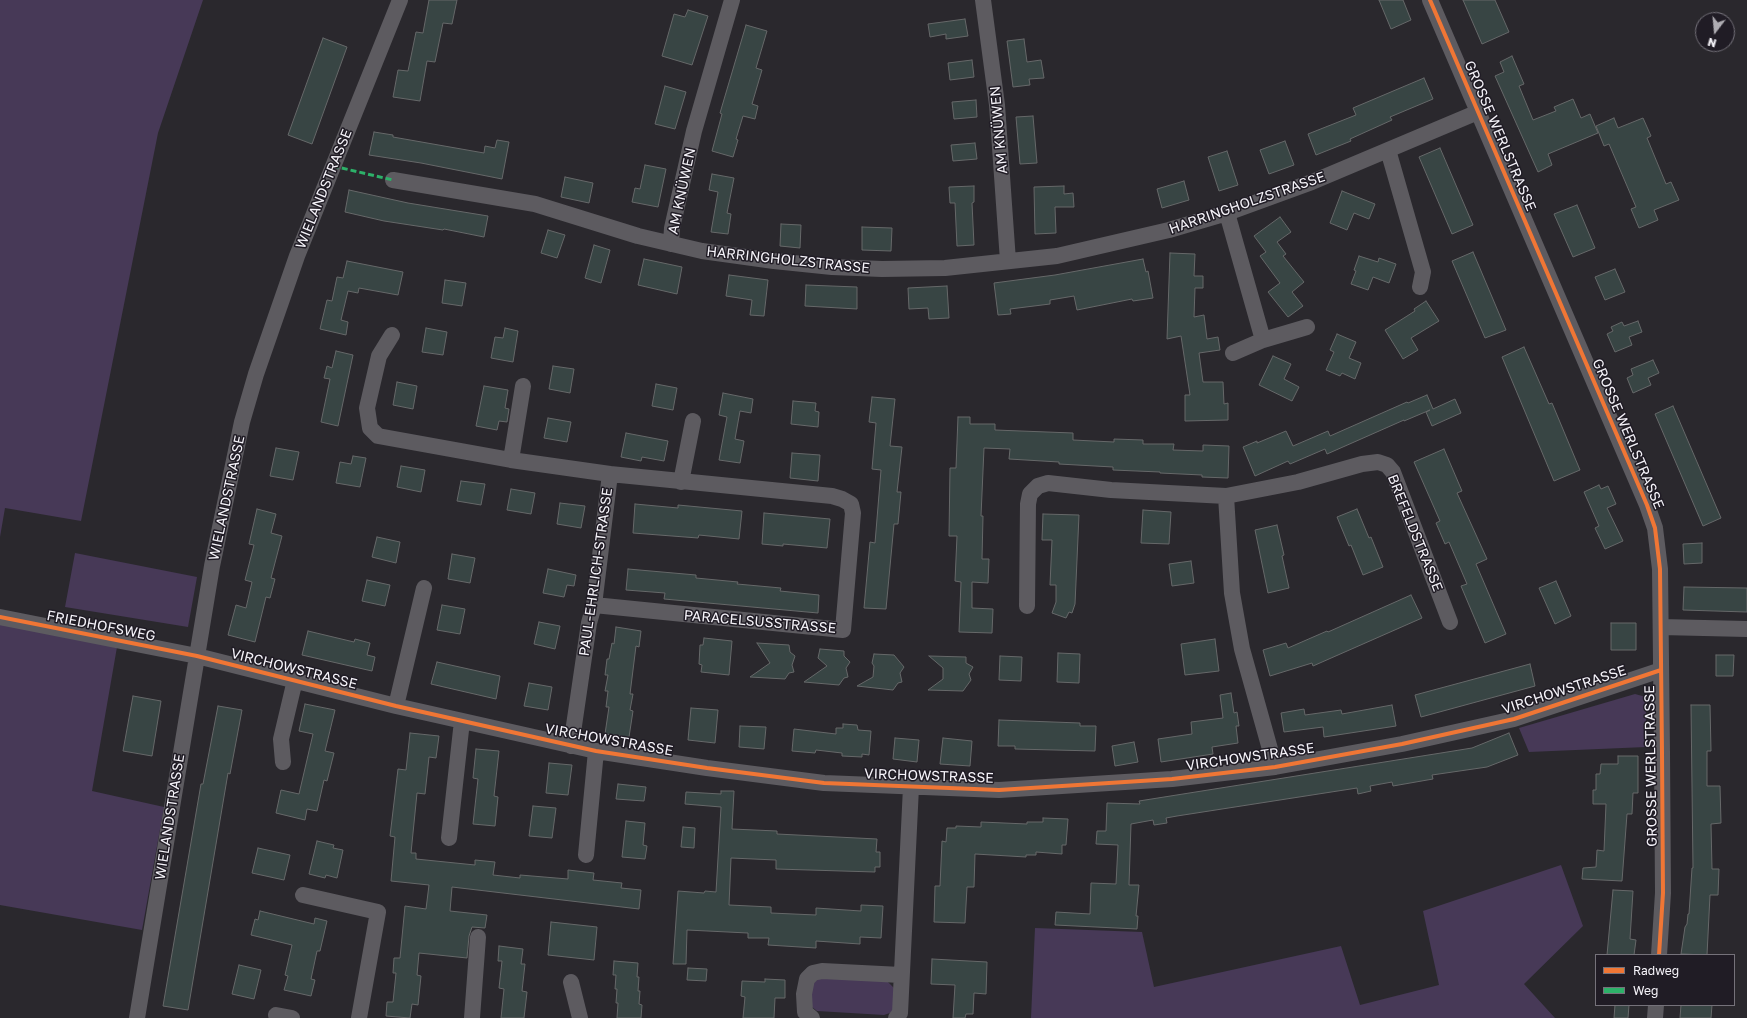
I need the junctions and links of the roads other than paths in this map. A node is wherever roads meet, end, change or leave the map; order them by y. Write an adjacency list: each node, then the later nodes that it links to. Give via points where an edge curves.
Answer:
1 (400, 0): 29 (street, WIELANDSTRASSE, via 297,256 256,374 239,437 212,566)
2 (732, 0): 9 (street, AM KNÜWEN, via 694,131 672,228)
3 (983, 0): 10 (street, AM KNÜWEN, via 997,105)
4 (1430, 0): 5 (street, GROSSE WERLSTRASSE)
5 (1478, 112): 6 (street, HARRINGHOLZSTRASSE); 27 (street, GROSSE WERLSTRASSE, via 1648,505 1657,539)
6 (1388, 150): 8 (street, HARRINGHOLZSTRASSE, via 1312,182); 11 (street, via 1423,272)
7 (393, 180): 9 (street, HARRINGHOLZSTRASSE, via 535,204)
8 (1227, 213): 10 (street, HARRINGHOLZSTRASSE, via 1122,242 1057,256); 14 (street)
9 (671, 244): 10 (street, HARRINGHOLZSTRASSE, via 717,253 832,267 945,268)
10 (1008, 261)
11 (1420, 288)
12 (1307, 327): 14 (street)
13 (392, 335): 18 (street, PAUL-EHRLICH-STRASSE, via 379,356 367,408 370,428 378,436)
14 (1263, 340): 15 (street)
15 (1233, 353)
16 (523, 386): 18 (street)
17 (693, 421): 20 (street)
18 (511, 460): 19 (street, PAUL-EHRLICH-STRASSE)
19 (610, 474): 20 (street, PARACELSUSSTRASSE); 23 (street, PAUL-EHRLICH-STRASSE)
20 (681, 482): 23 (street, PARACELSUSSTRASSE, via 832,496 851,504 853,513 843,630)
21 (1226, 496): 24 (street, BREFELDSTRASSE, via 1111,490 1048,483 1038,486 1030,494 1028,504); 26 (street, BREFELDSTRASSE, via 1298,482 1362,464 1378,462 1387,465 1393,472); 37 (street, via 1232,593 1240,642)
22 (424, 588): 32 (street)
23 (594, 605): 34 (street, PAUL-EHRLICH-STRASSE)
24 (1027, 606)
25 (0, 616): 29 (street, FRIEDHOFSWEG)
26 (1450, 622)
27 (1661, 628): 28 (street); 30 (street, GROSSE WERLSTRASSE)
28 (1747, 629)
29 (197, 656): 31 (street, VIRCHOWSTRASSE); 47 (street, WIELANDSTRASSE)
30 (1661, 670): 37 (street, VIRCHOWSTRASSE, via 1514,719 1402,744); 43 (street, GROSSE WERLSTRASSE, via 1663,893)
31 (295, 680): 32 (street, VIRCHOWSTRASSE); 36 (street, VIRCHOWSTRASSE, via 281,739)
32 (396, 706): 33 (street, VIRCHOWSTRASSE)
33 (462, 721): 34 (street, VIRCHOWSTRASSE); 39 (street)
34 (571, 746): 35 (street, VIRCHOWSTRASSE)
35 (596, 751): 38 (street, VIRCHOWSTRASSE, via 824,783); 40 (street, VIRCHOWSTRASSE)
36 (283, 762)
37 (1275, 766): 38 (street, VIRCHOWSTRASSE, via 1090,786 999,790)
38 (911, 787): 44 (street)
39 (449, 838)
40 (586, 855)
41 (303, 896): 48 (street, via 378,912)
42 (478, 937): 49 (street)
43 (1659, 954)
44 (901, 975): 51 (street, via 822,971 814,973 807,979 804,994 805,1012); 52 (street, via 900,1013)
45 (571, 982): 50 (street)
46 (1656, 1006): 53 (street)
47 (137, 1018)
48 (359, 1018)
49 (472, 1018)
50 (580, 1018)
51 (812, 1018)
52 (896, 1018)
53 (1655, 1018)

